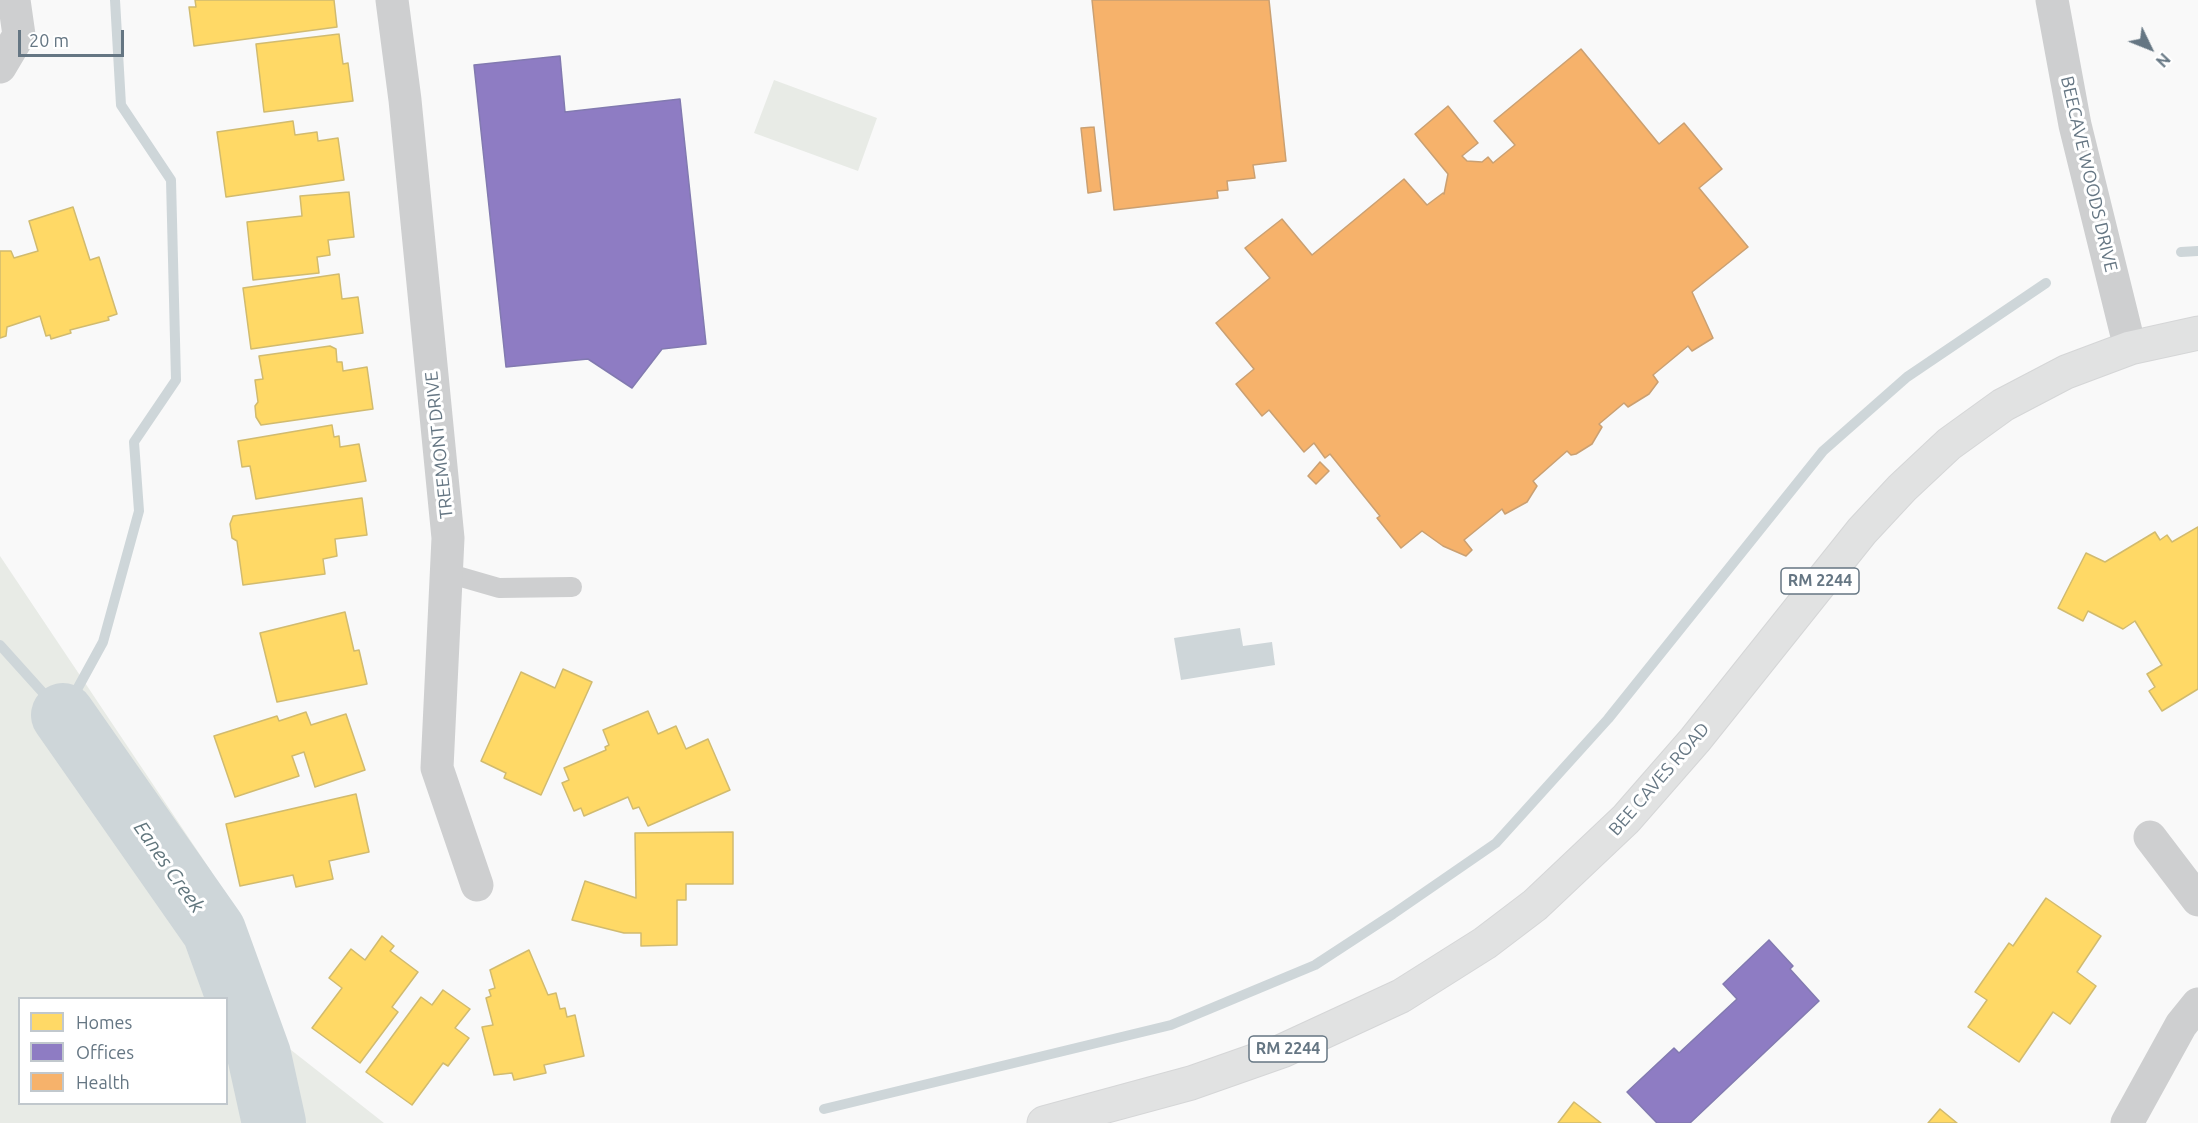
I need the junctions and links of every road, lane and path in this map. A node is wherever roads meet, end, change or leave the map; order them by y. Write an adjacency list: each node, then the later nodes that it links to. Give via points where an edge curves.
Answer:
1 (14, 0): 4 (street, via 19,35)
2 (392, 0): 7 (street, TREEMONT DRIVE, via 448,538)
3 (2052, 0): 6 (street, BEECAVE WOODS DRIVE, via 2075,125)
4 (0, 67)
5 (2198, 333): 6 (main road, BEE CAVES ROAD / RM 2244)
6 (2130, 348): 13 (main road, BEE CAVES ROAD / RM 2244, via 2066,372 2003,405 1925,466 1862,531 1695,740 1626,819 1535,905 1485,944 1401,996 1281,1051 1191,1083)
7 (447, 573): 8 (lane, via 499,588); 10 (street, TREEMONT DRIVE, via 437,768)
8 (572, 587)
9 (2150, 837): 11 (street)
10 (477, 885)
11 (2198, 900)
12 (2198, 1004): 14 (street, via 2181,1025)
13 (1044, 1123)
14 (2127, 1123)

